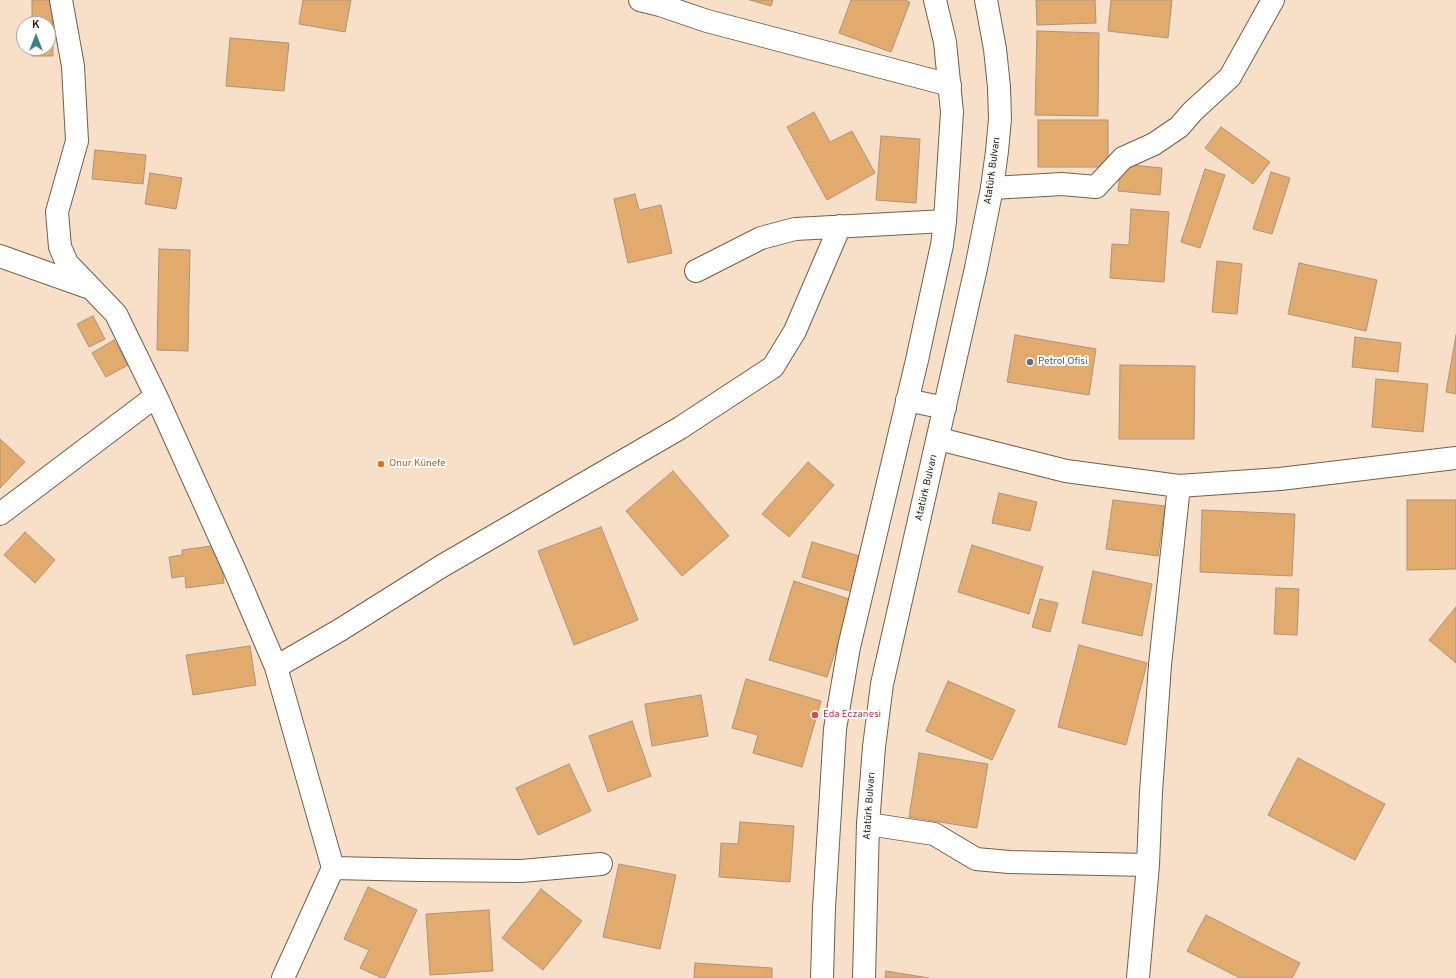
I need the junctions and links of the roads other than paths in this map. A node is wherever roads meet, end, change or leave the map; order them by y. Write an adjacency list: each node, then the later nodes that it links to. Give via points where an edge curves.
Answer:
1 (61, 0): 12 (main road, via 73,66 77,141 57,212 60,247 67,263)
2 (935, 0): 6 (main road, via 945,42)
3 (986, 0): 7 (main road, Atatürk Bulvarı, via 999,87 1000,119)
4 (1273, 0): 7 (main road, via 1230,77 1178,128 1154,144 1123,158 1096,187 1062,184)
5 (652, 2): 6 (main road, via 707,21)
6 (950, 85): 8 (main road, via 952,112)
7 (992, 188): 15 (main road, Atatürk Bulvarı)
8 (945, 221): 9 (main road); 14 (main road)
9 (840, 226): 11 (main road, via 795,229 761,238); 20 (main road, via 795,331 773,367 680,428 442,566)
10 (0, 256): 12 (main road)
11 (696, 271)
12 (93, 289): 13 (main road, via 116,314)
13 (156, 396): 19 (main road); 20 (main road)
14 (908, 400): 15 (main road); 26 (main road, via 849,647 835,729)
15 (945, 408): 16 (main road, Atatürk Bulvarı)
16 (939, 439): 18 (main road, via 1066,471); 21 (main road, Atatürk Bulvarı, via 882,684)
17 (1456, 458): 18 (main road, via 1280,479)
18 (1178, 486): 23 (main road, via 1158,689)
19 (0, 514)
20 (276, 667): 24 (main road)
21 (868, 824): 23 (main road, via 934,834 976,859); 27 (main road, Atatürk Bulvarı)
22 (601, 864): 24 (main road, via 521,871)
23 (1148, 865): 28 (main road)
24 (333, 868): 25 (main road)
25 (283, 978)
26 (822, 978)
27 (864, 978)
28 (1138, 978)

